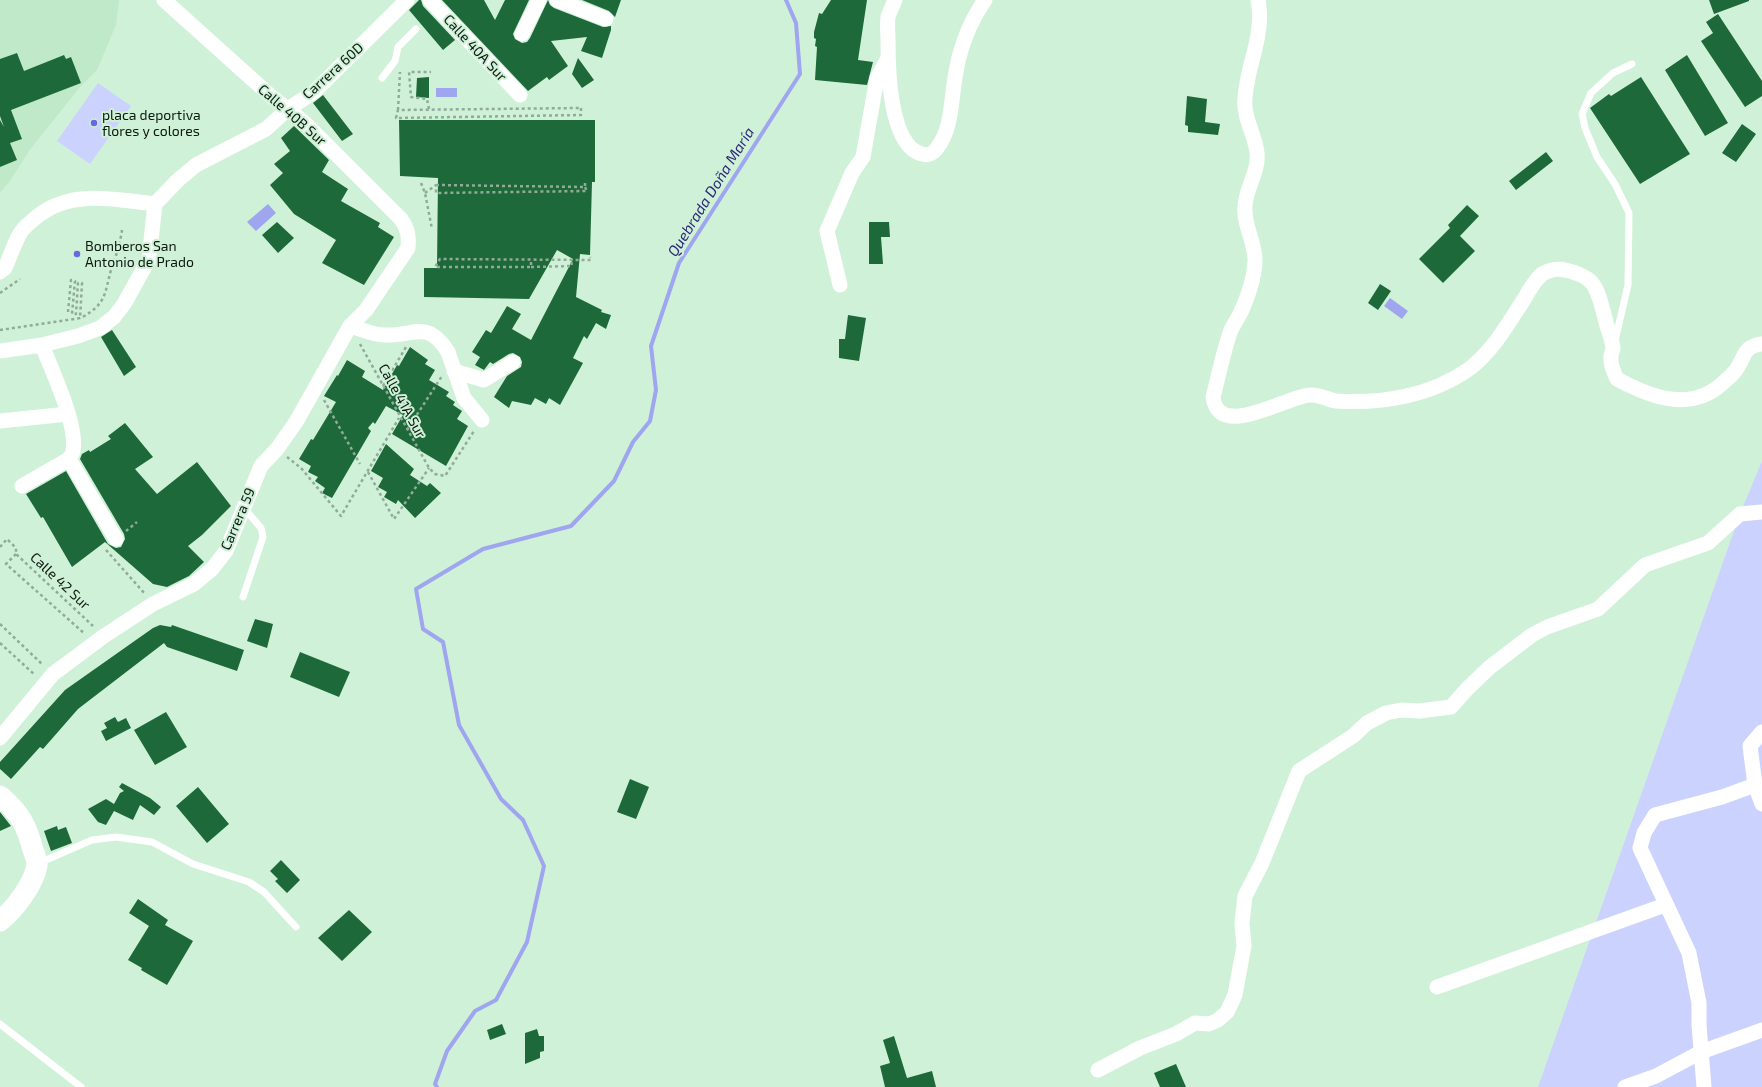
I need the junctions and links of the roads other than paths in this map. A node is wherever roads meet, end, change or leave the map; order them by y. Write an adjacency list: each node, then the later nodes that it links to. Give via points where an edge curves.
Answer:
1 (164, 0): 16 (street, Calle 40B Sur)
2 (430, 0): 15 (street, Calle 40A Sur)
3 (539, 0): 11 (street)
4 (557, 0): 9 (street)
5 (895, 0): 12 (street, via 888,17)
6 (985, 0): 12 (street, via 964,42 955,78 949,120 939,146 932,153 918,153 909,147 902,137 890,95)
7 (1258, 0): 26 (street, via 1259,29 1244,99 1258,165 1245,205 1246,225 1255,261 1247,296 1232,328 1213,397 1219,412 1234,417 1311,395 1334,401 1371,400 1434,388 1459,376 1481,358 1500,337 1537,279 1547,271 1553,270 1566,270 1581,275 1594,285 1601,298)
8 (400, 1): 16 (street, Carrera 60D, via 362,46 314,92)
9 (606, 19)
10 (416, 29): 14 (lane, via 398,47 395,61)
11 (522, 34)
12 (888, 57): 22 (street, via 877,78 863,157 852,174 827,231)
13 (1632, 64): 26 (lane, via 1614,73 1591,93 1582,114 1597,157 1615,184 1629,213 1628,285)
14 (382, 78)
15 (520, 95)
16 (288, 109): 17 (street, Carrera 60D, via 266,129 196,165); 18 (street, Calle 40B Sur, via 401,219 407,228)
17 (155, 204): 19 (street, via 96,198 68,200 50,207 33,220 21,232); 25 (street, via 149,260 114,317 100,328)
18 (409, 238): 23 (street, Carrera 59, via 408,248 383,286 366,310)
19 (15, 247): 20 (street); 21 (street)
20 (0, 256)
21 (0, 272)
22 (840, 285)
23 (350, 326): 29 (street, via 383,335 427,332 448,352); 35 (street, Carrera 59, via 296,422 261,466)
24 (1762, 344): 26 (street, via 1751,346 1745,352 1736,371 1716,391 1702,397 1687,399 1649,395 1617,379 1611,358)
25 (42, 345): 27 (street); 30 (street)
26 (1613, 349)
27 (0, 351)
28 (513, 362): 29 (street, via 484,380)
29 (454, 371): 31 (street, via 464,398)
30 (68, 414): 32 (street); 33 (street, via 74,436 73,452)
31 (482, 420)
32 (0, 421)
33 (69, 459): 34 (street); 37 (street)
34 (22, 486)
35 (244, 508): 38 (lane, via 260,528 263,537); 40 (street, Carrera 59, via 226,551 212,569 194,584 153,604 104,636 53,674)
36 (1762, 512): 52 (street, via 1740,514 1708,543 1645,565 1598,609 1546,627 1532,635 1490,667 1451,708 1386,713 1367,723 1353,736 1298,771 1262,863 1245,896 1242,923 1244,946 1235,995 1227,1012 1218,1020 1209,1024 1195,1023)
37 (116, 539)
38 (242, 597)
39 (1762, 732): 41 (street, via 1750,746)
40 (0, 738)
41 (1755, 785): 43 (street); 45 (street, via 1722,797 1655,815 1644,833 1640,848)
42 (0, 796): 44 (main road, via 11,805 27,828)
43 (1762, 804)
44 (37, 864): 46 (main road, via 33,881); 47 (lane, via 92,840 116,836 152,842 194,864 249,882 264,892)
45 (1665, 905): 48 (street); 51 (street, via 1689,953 1699,1003)
46 (0, 921)
47 (296, 927)
48 (1437, 987)
49 (0, 1024): 53 (lane)
50 (1762, 1030): 51 (street)
51 (1701, 1052): 54 (street, via 1656,1076); 55 (street)
52 (1098, 1070)
53 (81, 1087)
54 (1625, 1087)
55 (1704, 1087)

